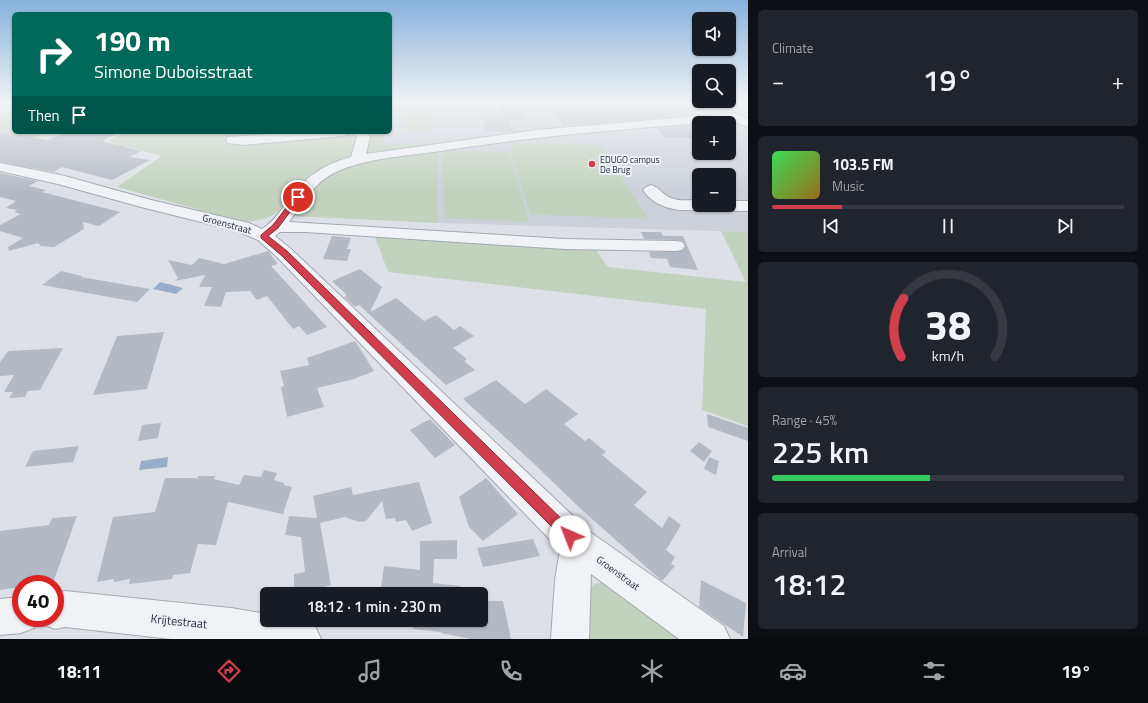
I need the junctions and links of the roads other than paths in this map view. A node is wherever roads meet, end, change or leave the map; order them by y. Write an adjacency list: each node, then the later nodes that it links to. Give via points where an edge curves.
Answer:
1 (559, 132): 5 (street, via 522,135)
2 (321, 134): 4 (street)
3 (362, 134): 5 (street, via 364,136)
4 (233, 140)
5 (357, 160): 9 (street, via 333,168 313,180)
6 (0, 166): 9 (street, Groenstraat, via 153,206)
7 (651, 190): 8 (street, via 666,203 678,205)
8 (748, 206)
9 (270, 232): 10 (street, via 305,227 565,244); 11 (street, Groenstraat, via 284,253)
10 (676, 246)
11 (578, 544): 16 (street); 17 (street, Groenstraat)
12 (64, 609): 15 (street, Krijtestraat, via 231,627)
13 (12, 616): 14 (street)
14 (0, 617)
15 (302, 639)
16 (570, 639)
17 (711, 639)

